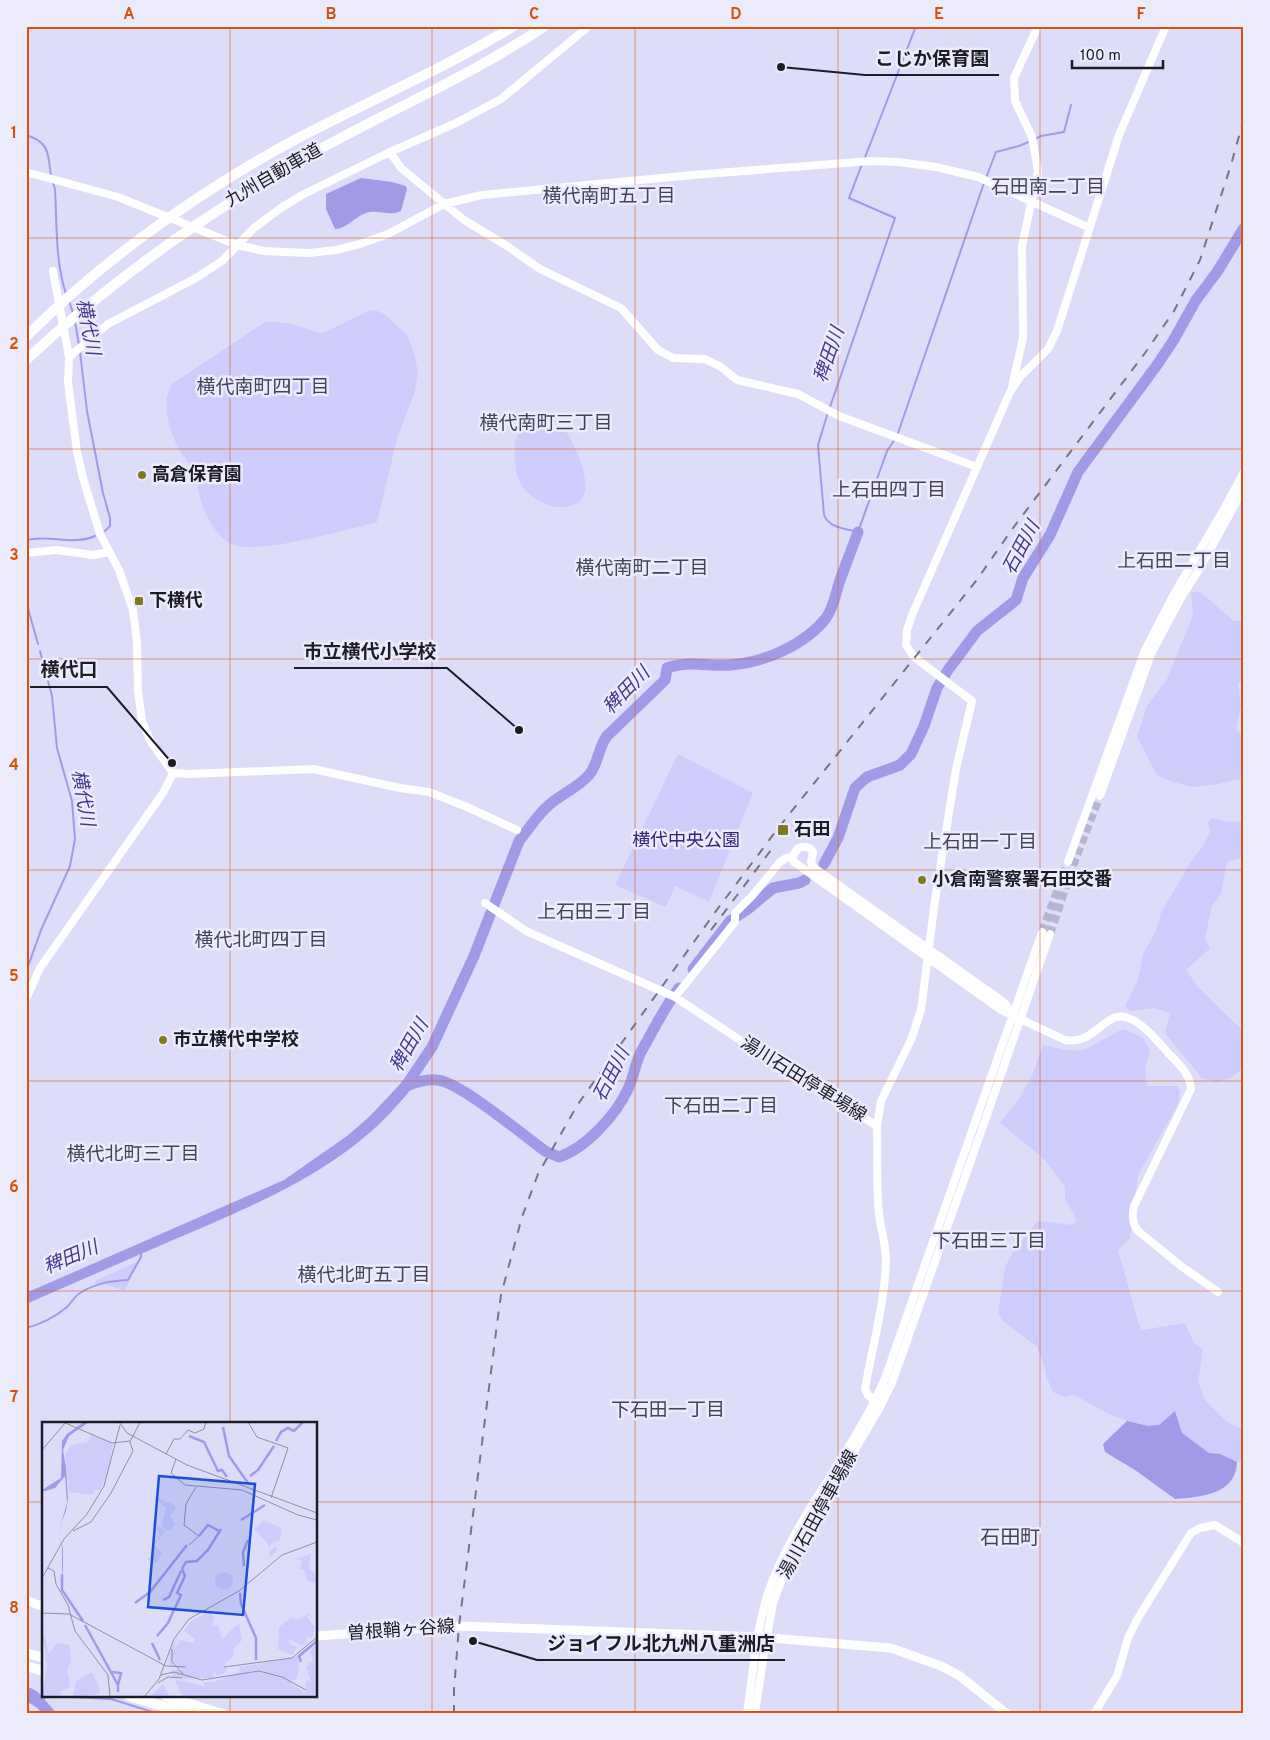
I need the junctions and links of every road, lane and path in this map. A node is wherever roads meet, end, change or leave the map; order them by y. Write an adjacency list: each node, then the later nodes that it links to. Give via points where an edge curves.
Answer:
1 (514, 26): 13 (highway, 九州自動車道, via 453,61 299,138 200,197 76,291)
2 (545, 26): 15 (highway, 九州自動車道, via 314,152 220,208 156,252 81,311)
3 (589, 26): 6 (street, via 501,99)
4 (1038, 26): 8 (street, via 1014,78 1015,101 1032,137 1038,171)
5 (1166, 26): 10 (street, via 1119,135)
6 (390, 152): 9 (street, via 401,168); 11 (street, via 302,195 254,228)
7 (26, 172): 11 (street, via 118,197)
8 (1032, 202): 9 (street, via 978,177 936,167 870,161 520,190); 10 (street); 16 (street, via 1022,246 1023,338)
9 (444, 204): 11 (street, via 388,234 336,250 308,254 264,251); 17 (street, via 540,269 621,308 658,350 673,358 705,359 721,366 737,380 798,394 839,416)
10 (1090, 228): 16 (street, via 1057,331 1048,349)
11 (237, 245): 14 (street, via 196,278 108,324)
12 (53, 271): 14 (street)
13 (26, 337)
14 (68, 357): 20 (street, via 77,452 89,501)
15 (26, 360)
16 (1010, 392): 17 (street)
17 (977, 467): 29 (street, via 907,630 906,645 914,657 972,701 956,769)
18 (1244, 472): 26 (street, via 1145,650)
19 (1244, 488): 23 (street, via 1156,644)
20 (109, 552): 21 (street, via 93,555 56,550); 22 (street, via 133,610 142,721 151,742)
21 (26, 553)
22 (173, 773): 24 (street, via 313,769 429,792); 32 (street, via 163,793 40,968)
23 (1100, 796)
24 (517, 830)
25 (792, 857): 29 (street, via 798,848 809,848 813,852 813,867); 30 (street, via 794,862); 31 (street, via 780,862 735,913 734,922)
26 (1068, 862)
27 (485, 903): 31 (street, 湯川石田停車場線, via 526,931)
28 (1046, 933): 33 (street)
29 (929, 948): 30 (street); 33 (street, via 1005,1003)
30 (928, 958): 33 (street, via 1001,1010); 34 (street, via 921,1010 911,1040 881,1101)
31 (675, 997): 34 (street, 湯川石田停車場線)
32 (26, 999)
33 (1017, 1017): 35 (street, via 1076,1042 1090,1036 1109,1019 1128,1017 1185,1072 1191,1084 1189,1096 1132,1215 1138,1232); 36 (street)
34 (877, 1126): 36 (street, 湯川石田停車場線, via 879,1212 886,1263 865,1389)
35 (1218, 1292)
36 (878, 1403): 41 (street, 湯川石田停車場線, via 783,1559 768,1594)
37 (1244, 1543): 61 (street, via 1216,1526 1200,1528 1191,1534 1135,1625 1117,1676)
38 (26, 1600): 39 (main road)
39 (42, 1606)
40 (318, 1636): 41 (main road, 曽根鞘ヶ谷線, via 459,1626)
41 (763, 1637): 58 (street); 59 (street); 60 (main road, 曽根鞘ヶ谷線, via 891,1648 960,1676)
42 (26, 1651): 43 (highway)
43 (42, 1655)
44 (26, 1659): 45 (highway)
45 (42, 1663)
46 (26, 1667): 48 (highway)
47 (26, 1673): 49 (highway)
48 (42, 1673)
49 (42, 1674)
50 (130, 1698): 54 (street)
51 (136, 1698): 55 (highway)
52 (171, 1698): 56 (highway)
53 (181, 1698): 57 (street)
54 (184, 1714)
55 (189, 1714)
56 (222, 1714)
57 (229, 1714)
58 (747, 1714)
59 (755, 1714)
60 (1007, 1714)
61 (1094, 1714)

